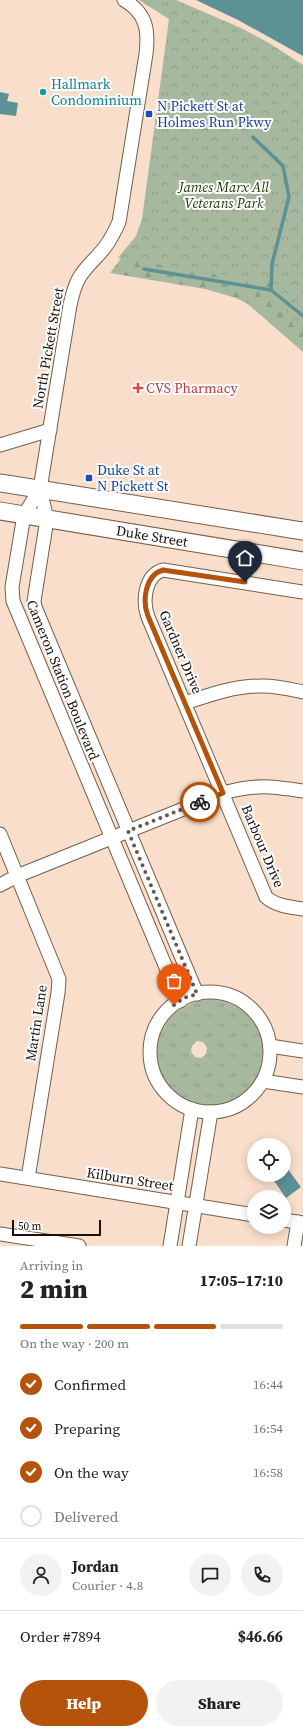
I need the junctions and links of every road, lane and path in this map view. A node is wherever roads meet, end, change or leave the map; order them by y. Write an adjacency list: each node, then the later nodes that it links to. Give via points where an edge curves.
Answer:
1 (124, 0): 2 (street, North Pickett Street, via 141,13 145,23 147,45 119,222 106,246 84,271 73,291)
2 (50, 430): 3 (street); 5 (street, North Pickett Street)
3 (0, 445)
4 (0, 483): 5 (main road, Duke Street)
5 (40, 489): 7 (street, Cameron Station Boulevard); 8 (street, Cameron Station Boulevard); 9 (main road, Duke Street)
6 (0, 511): 7 (main road, Duke Street)
7 (24, 515): 8 (main road, Duke Street); 17 (street, Cameron Station Boulevard, via 12,587 13,601)
8 (47, 519): 10 (main road, Duke Street); 17 (street, Cameron Station Boulevard, via 35,606)
9 (303, 531)
10 (303, 561)
11 (303, 592): 13 (street, Gardner Drive, via 173,570 153,574 146,597 146,612)
12 (303, 692): 13 (street, via 253,686 223,691)
13 (185, 703): 15 (street, Gardner Drive)
14 (303, 791): 15 (street, via 263,786)
15 (223, 793): 17 (street); 20 (street, Barbour Drive, via 266,897 281,906)
16 (0, 834): 18 (street, Martin Lane)
17 (119, 834): 18 (street); 21 (street, Cameron Station Boulevard); 22 (street, Cameron Station Boulevard)
18 (17, 876): 19 (street); 30 (street, Martin Lane, via 58,974 59,985)
19 (0, 885)
20 (303, 909)
21 (197, 994): 22 (street); 23 (street, via 225,994 243,1002 261,1020)
22 (180, 1001): 27 (street, via 160,1020 152,1038 150,1053 154,1072 162,1088 175,1101)
23 (270, 1046): 24 (street); 25 (street, via 269,1063)
24 (303, 1051)
25 (263, 1080): 26 (street); 28 (street, via 251,1096 240,1105 224,1111)
26 (303, 1087)
27 (192, 1109): 28 (street); 31 (street)
28 (211, 1112): 32 (street)
29 (0, 1174): 30 (street, Kilburn Street)
30 (28, 1178): 31 (street, Kilburn Street)
31 (177, 1203): 32 (street, Kilburn Street); 37 (street)
32 (196, 1206): 33 (street, Kilburn Street); 38 (street)
33 (247, 1214)
34 (300, 1223): 39 (street)
35 (0, 1234): 36 (street)
36 (79, 1246)
37 (170, 1246)
38 (189, 1246)
39 (294, 1246)

